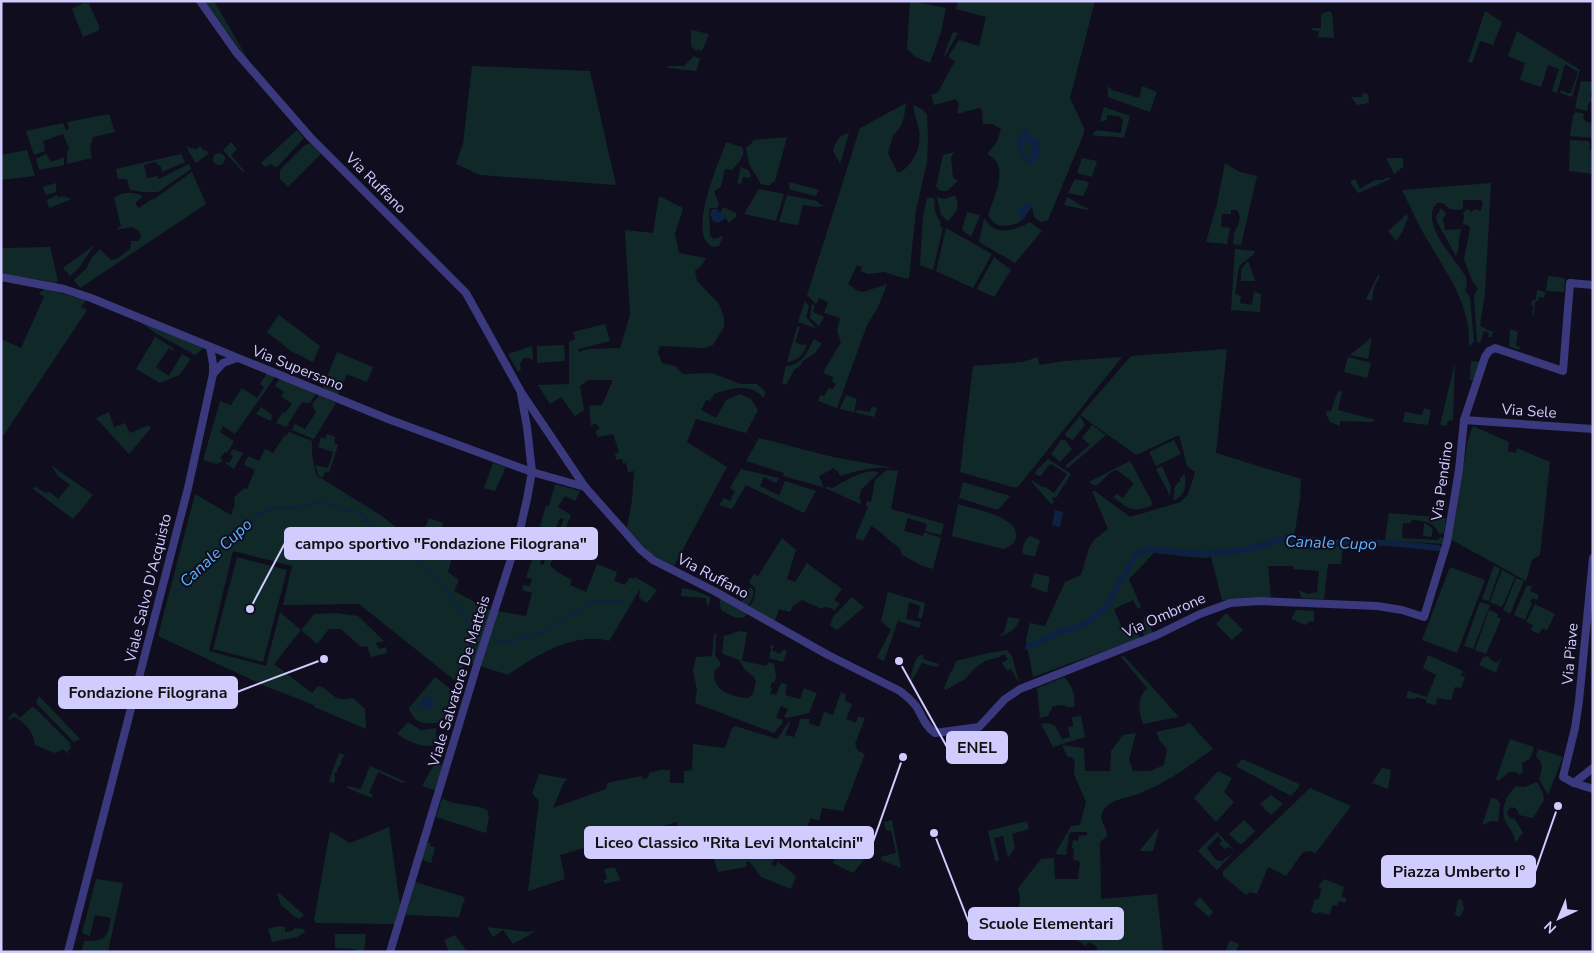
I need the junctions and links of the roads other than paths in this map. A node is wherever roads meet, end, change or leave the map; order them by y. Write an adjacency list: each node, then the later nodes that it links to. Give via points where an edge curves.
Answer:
1 (200, 1): 7 (street, Via Ruffano, via 241,59 310,138 466,293)
2 (1, 277): 4 (street, Via Supersano, via 64,289)
3 (1593, 285): 9 (street, Via Pendino, via 1570,283 1563,371 1495,348 1487,354)
4 (210, 347): 5 (street, Via Supersano); 6 (street, Viale Salvo D'Acquisto)
5 (237, 358): 6 (street, via 223,363); 13 (street, Via Supersano)
6 (213, 374): 21 (street, Viale Salvo D'Acquisto, via 185,498)
7 (521, 392): 8 (street, Via Ruffano); 10 (street, Via Ruffano)
8 (525, 416): 11 (street, Viale Salvatore De Matteis)
9 (1464, 420): 12 (street, Via Sele); 16 (street, Via Pendino, via 1448,534)
10 (543, 425): 11 (street); 14 (street, Via Ruffano)
11 (527, 427): 13 (street, Viale Salvatore De Matteis)
12 (1593, 429)
13 (532, 472): 14 (street, Via Supersano); 22 (street, Viale Salvatore De Matteis, via 519,534)
14 (585, 487): 17 (street, Via Ruffano, via 653,560 900,691 913,702)
15 (1593, 558): 19 (street, Via Piave, via 1579,701 1563,777)
16 (1424, 617): 17 (street, Via Ombrone, via 1377,606 1230,603 1026,686 1004,699 979,727)
17 (935, 733)
18 (1593, 768): 19 (street)
19 (1574, 783): 20 (street)
20 (1593, 790)
21 (68, 952)
22 (390, 952)

